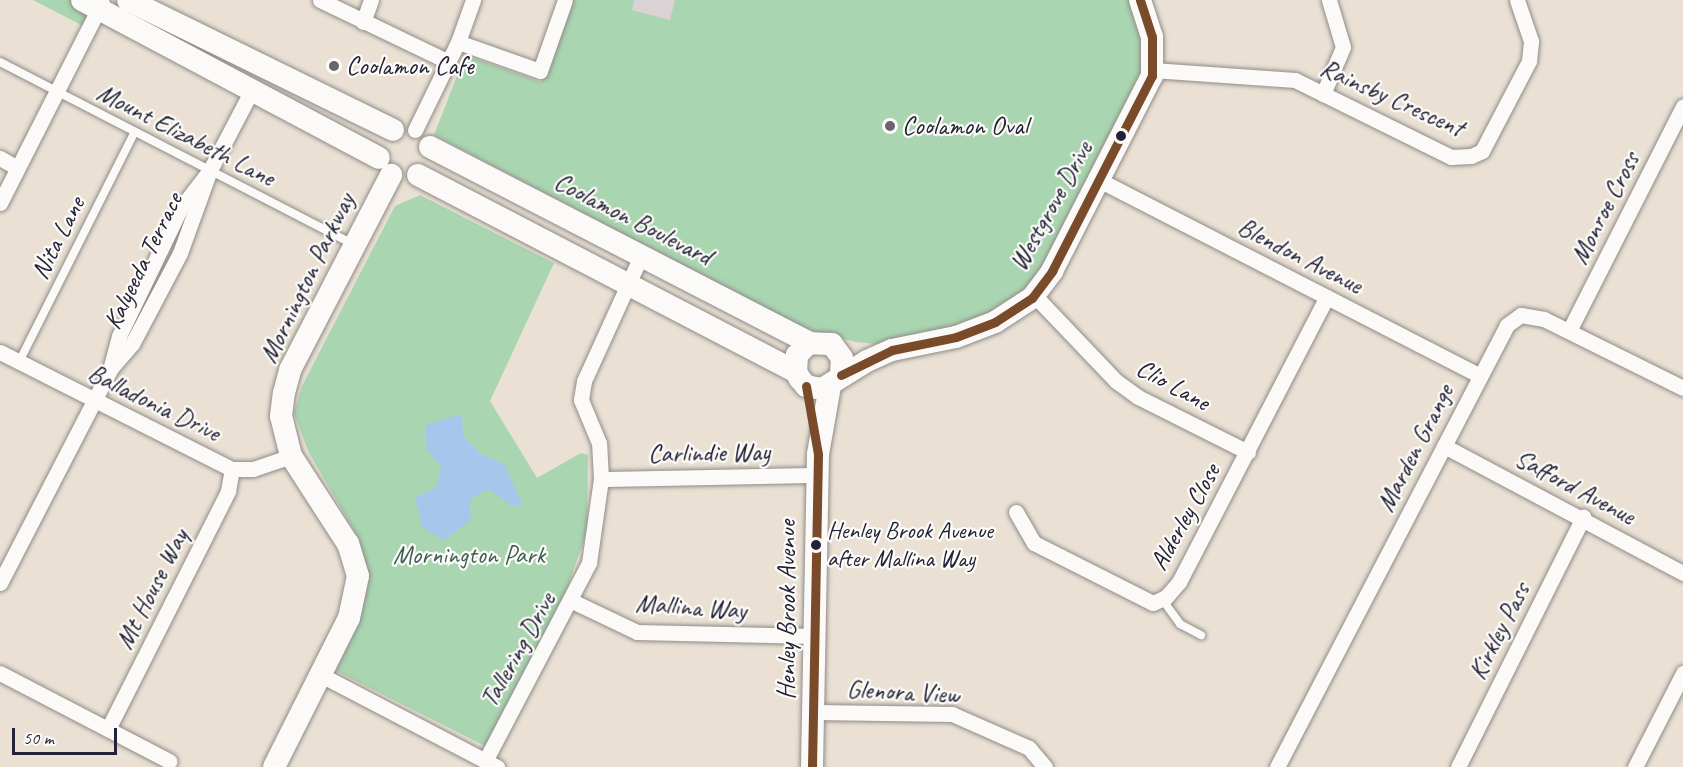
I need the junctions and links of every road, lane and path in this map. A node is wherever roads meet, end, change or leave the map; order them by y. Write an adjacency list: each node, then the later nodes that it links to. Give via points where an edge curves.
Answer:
1 (128, 0): 20 (street, Coolamon Boulevard)
2 (320, 0): 10 (street)
3 (371, 0): 10 (street)
4 (473, 0): 11 (street)
5 (565, 0): 11 (street, via 540,71)
6 (1140, 0): 14 (street, Westgrove Drive, via 1152,37)
7 (1329, 0): 17 (street, via 1343,46)
8 (1517, 0): 17 (street, Rainsby Crescent, via 1531,41 1528,61 1482,151 1451,157)
9 (94, 3): 15 (street); 16 (street)
10 (363, 22): 13 (street)
11 (458, 42): 13 (street)
12 (0, 62): 15 (lane, Mount Elizabeth Lane)
13 (449, 62): 20 (street)
14 (1153, 70): 17 (street, Rainsby Crescent, via 1295,80); 26 (street, Westgrove Drive)
15 (58, 92): 19 (lane, Mount Elizabeth Lane); 23 (street)
16 (251, 92): 22 (street); 24 (street, Kalyeeda Terrace)
17 (1323, 94)
18 (1683, 106): 33 (street, Monroe Cross)
19 (134, 133): 24 (lane, Mount Elizabeth Lane); 38 (lane, Nita Lane)
20 (412, 136): 22 (street, via 381,145); 25 (street, via 430,160); 29 (street, Coolamon Boulevard)
21 (0, 159): 23 (street)
22 (385, 166): 25 (street, via 404,179); 28 (street, Mornington Parkway)
23 (18, 168): 27 (street)
24 (210, 170): 28 (lane, Mount Elizabeth Lane); 43 (street, Kalyeeda Terrace, via 175,220 119,336 111,368)
25 (418, 175): 30 (street)
26 (1099, 180): 31 (street, Westgrove Drive, via 1052,271); 32 (street, Blendon Avenue)
27 (0, 203)
28 (354, 244): 46 (street, Mornington Parkway, via 290,370 281,416)
29 (642, 254): 30 (street, Tallering Drive); 34 (street, Coolamon Boulevard)
30 (627, 285): 40 (street); 49 (street, Tallering Drive, via 584,381 581,400 599,443)
31 (1035, 295): 36 (street, Westgrove Drive, via 995,322 956,337); 45 (street, Clio Lane, via 1116,381 1138,397)
32 (1327, 297): 39 (street, Blendon Avenue); 45 (street, Alderley Close)
33 (1569, 331): 39 (street, Marden Grange, via 1545,319 1521,315 1507,325); 42 (street, Marden Grange)
34 (809, 343): 35 (street, via 825,341); 40 (street, via 797,355)
35 (838, 350): 36 (street, Westgrove Drive); 41 (street, via 843,367)
36 (892, 350): 41 (street, Westgrove Drive)
37 (0, 352): 38 (street, Balladonia Drive)
38 (19, 362): 43 (street, Balladonia Drive)
39 (1479, 375): 44 (street, Marden Grange)
40 (801, 379): 41 (street); 47 (street, Henley Brook Avenue)
41 (836, 381): 47 (street, Henley Brook Avenue)
42 (1683, 388)
43 (93, 401): 48 (street, Balladonia Drive); 53 (street, Kalyeeda Terrace)
44 (1444, 446): 51 (street, Safford Avenue); 68 (street, Marden Grange)
45 (1248, 452): 54 (street, Alderley Close, via 1179,582)
46 (291, 456): 48 (street, Balladonia Drive, via 253,469); 60 (street, Mornington Parkway, via 348,544 358,576 349,618)
47 (818, 465): 49 (street, Carlindie Way); 57 (street, Henley Brook Avenue)
48 (232, 469): 62 (street, Mt House Way, via 228,491)
49 (601, 479): 55 (street, Tallering Drive, via 593,548)
50 (1016, 512): 54 (street, Alderley Close, via 1034,543 1153,603)
51 (1583, 517): 52 (street, Safford Avenue); 69 (street, Kirkley Pass)
52 (1683, 573)
53 (0, 583)
54 (1162, 599): 56 (lane, via 1180,624)
55 (572, 602): 57 (street, Mallina Way, via 637,632); 64 (street, Tallering Drive)
56 (1201, 635)
57 (814, 636): 61 (street, Henley Brook Avenue)
58 (0, 673): 62 (street)
59 (1683, 673): 70 (street)
60 (321, 675): 64 (street); 65 (street, Mornington Parkway)
61 (815, 712): 66 (street, Henley Brook Avenue); 67 (street, Glenora View, via 952,714 1029,748)
62 (108, 729): 63 (street)
63 (169, 760)
64 (491, 764)
65 (274, 767)
66 (812, 767)
67 (1046, 767)
68 (1277, 767)
69 (1458, 767)
70 (1635, 767)

